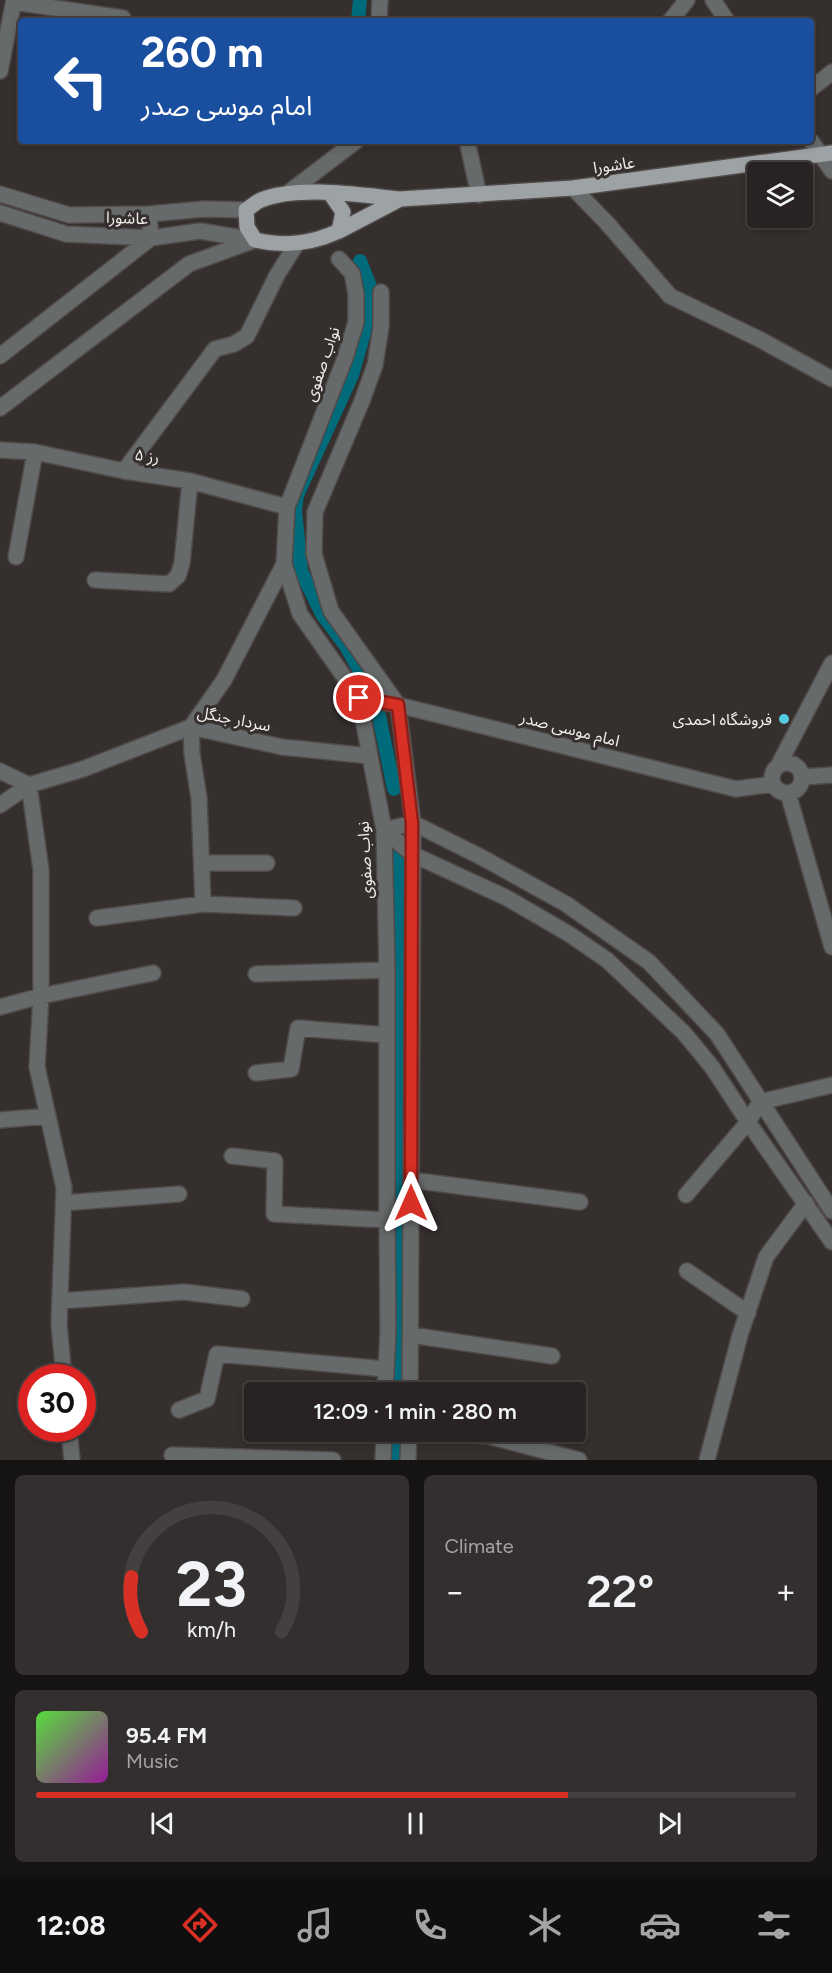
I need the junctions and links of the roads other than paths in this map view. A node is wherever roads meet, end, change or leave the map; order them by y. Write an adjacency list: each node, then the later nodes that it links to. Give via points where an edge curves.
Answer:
1 (380, 0): 6 (street)
2 (687, 0): 7 (street)
3 (713, 0): 8 (street)
4 (14, 1): 5 (street); 9 (street)
5 (123, 18)
6 (380, 18)
7 (672, 18)
8 (725, 18)
9 (0, 71)
10 (832, 72): 11 (street)
11 (814, 86)
12 (814, 143): 15 (street)
13 (352, 144): 18 (street)
14 (468, 144): 21 (street)
15 (827, 154): 16 (street); 17 (main road, عاشورا)
16 (832, 171)
17 (573, 188): 21 (main road, عاشورا); 33 (street, via 670,296)
18 (288, 193): 19 (main road, عاشورا); 23 (main road, عاشورا, via 260,200)
19 (330, 193): 22 (main road, عاشورا); 26 (main road, via 343,212)
20 (0, 194): 25 (street, عاشورا, via 69,215)
21 (479, 195): 22 (main road, عاشورا)
22 (400, 199): 26 (main road)
23 (246, 210): 25 (street, عاشورا); 28 (main road, via 247,227)
24 (0, 213): 27 (street, عاشورا, via 66,234)
25 (149, 214): 27 (street)
26 (339, 231): 29 (main road)
27 (151, 238): 28 (street, عاشورا, via 200,231); 32 (street)
28 (255, 240): 29 (main road); 34 (street, via 189,264)
29 (296, 245): 37 (street, via 247,336 215,349)
30 (339, 259): 39 (street, نواب صفوی, via 352,273 356,322)
31 (381, 292): 45 (street, via 375,365 315,512 314,554 331,611)
32 (0, 356)
33 (832, 379)
34 (0, 408)
35 (0, 450): 36 (street, رز ۵)
36 (35, 452): 37 (street, رز ۵); 40 (street)
37 (124, 471): 38 (street, رز ۵)
38 (190, 481): 39 (street, رز ۵); 42 (street, via 178,576 169,584)
39 (287, 507): 41 (street, نواب صفوی)
40 (16, 557)
41 (284, 564): 44 (street, نواب صفوی, via 300,614); 46 (street, via 224,680)
42 (95, 580)
43 (832, 663): 48 (street)
44 (359, 698): 45 (street, امام موسی صدر); 47 (street, نواب صفوی)
45 (398, 705): 52 (street, امام موسی صدر, via 736,789); 56 (street)
46 (191, 727): 47 (street, سردار جنگل, via 282,747); 53 (street, سردار جنگل, via 83,769); 59 (street)
47 (370, 756): 57 (street, نواب صفوی)
48 (778, 766): 51 (street, via 796,765); 52 (street, via 773,772)
49 (0, 771): 53 (street)
50 (832, 775): 51 (street)
51 (803, 777): 54 (street, via 800,787)
52 (773, 784): 54 (street)
53 (29, 785): 55 (street, سردار جنگل); 68 (street, via 41,870)
54 (788, 794): 64 (street)
55 (0, 806)
56 (412, 823): 57 (street); 58 (street); 73 (street, via 566,904 649,962 717,1034)
57 (384, 830): 58 (street); 65 (street, نواب صفوی)
58 (412, 854): 76 (street, via 507,898 607,960 684,1033); 78 (street)
59 (202, 863): 60 (street); 61 (street)
60 (267, 863)
61 (203, 904): 62 (street); 63 (street)
62 (294, 908)
63 (97, 918)
64 (832, 947)
65 (387, 970): 67 (street); 70 (street, نواب صفوی)
66 (153, 973): 68 (street)
67 (256, 974)
68 (41, 996): 69 (street); 74 (street, via 38,1067)
69 (0, 1007)
70 (387, 1035): 71 (street, via 298,1028 291,1069); 85 (street, نواب صفوی)
71 (256, 1072)
72 (832, 1085): 73 (street)
73 (760, 1102): 76 (street); 84 (street)
74 (48, 1116): 75 (street); 82 (street, via 64,1188)
75 (0, 1120)
76 (748, 1122): 80 (street); 83 (street)
77 (232, 1156): 85 (street, via 275,1161 274,1214)
78 (411, 1180): 81 (street); 91 (street)
79 (179, 1194): 82 (street)
80 (686, 1195)
81 (580, 1202)
82 (63, 1203): 89 (street)
83 (806, 1203): 86 (street); 90 (street, via 766,1257)
84 (832, 1211)
85 (387, 1220): 94 (street, نواب صفوی)
86 (832, 1242)
87 (687, 1271): 90 (street)
88 (242, 1299): 89 (street, via 184,1292)
89 (60, 1301): 93 (street)
90 (748, 1313): 108 (street)
91 (411, 1335): 92 (street); 96 (street)
92 (552, 1356)
93 (63, 1364)
94 (386, 1369): 95 (street, نواب صفوی); 97 (street, via 217,1354 207,1399)
95 (385, 1382)
96 (410, 1382)
97 (179, 1410)
98 (70, 1442): 103 (street)
99 (384, 1442): 105 (street)
100 (409, 1442): 106 (street)
101 (511, 1442): 107 (street)
102 (172, 1455): 104 (street)
103 (72, 1460)
104 (333, 1460)
105 (383, 1460)
106 (408, 1460)
107 (579, 1460)
108 (707, 1460)

